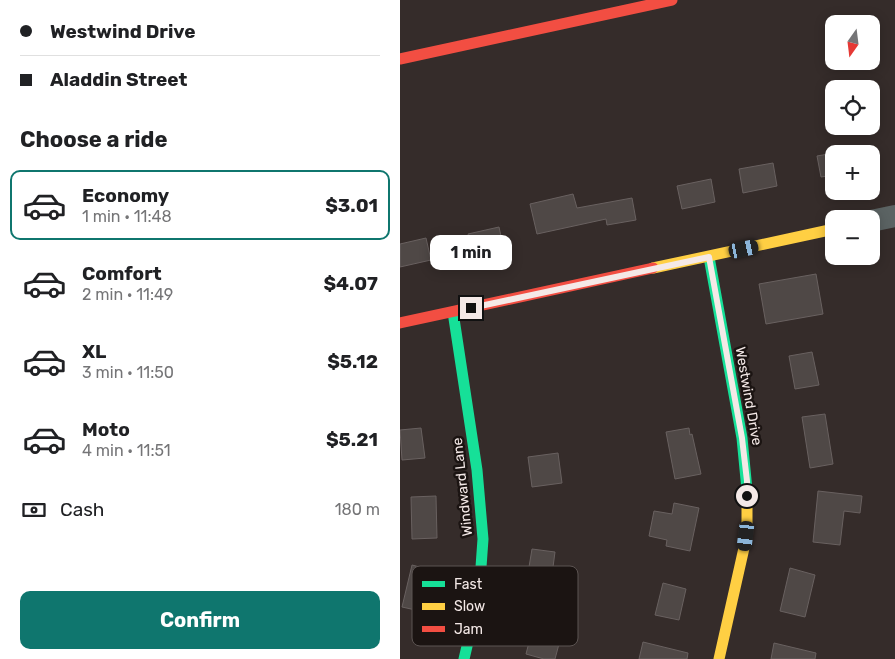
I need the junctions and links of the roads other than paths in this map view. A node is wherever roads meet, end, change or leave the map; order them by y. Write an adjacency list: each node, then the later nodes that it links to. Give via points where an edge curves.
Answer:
1 (672, 0): 2 (main road)
2 (400, 59)
3 (895, 216): 4 (street)
4 (880, 219)
5 (825, 231): 6 (main road)
6 (709, 257): 7 (main road); 12 (main road, Westwind Drive, via 747,481 744,548)
7 (453, 312): 8 (main road); 9 (main road, Windward Lane, via 481,506)
8 (400, 324)
9 (482, 566)
10 (467, 646): 11 (main road, Windward Lane)
11 (464, 659)
12 (719, 659)

